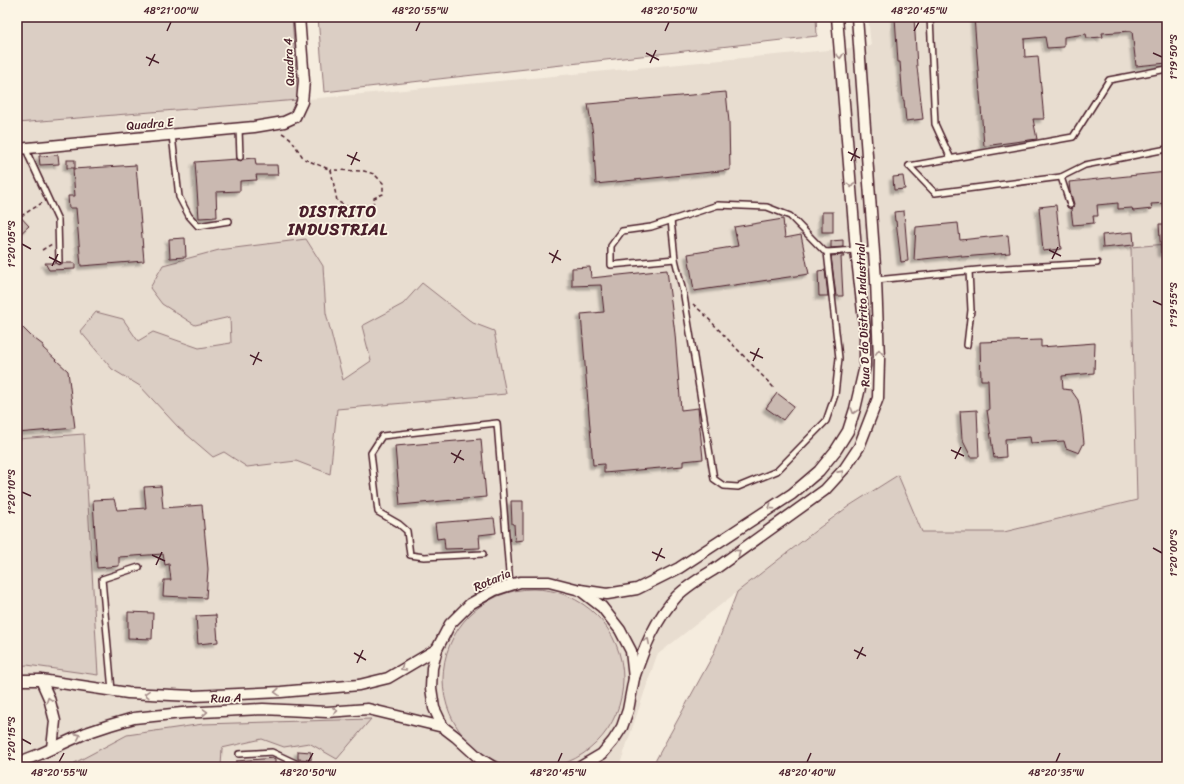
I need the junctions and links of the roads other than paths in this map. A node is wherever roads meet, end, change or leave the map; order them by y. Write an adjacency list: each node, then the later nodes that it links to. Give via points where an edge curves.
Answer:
1 (299, 17): 6 (street, Quadra 4, via 304,82 302,102 294,118)
2 (837, 17): 17 (street, Rua D do Distrito Industrial, one-way to 17)
3 (857, 17): 18 (street, Rua D do Distrito Industrial)
4 (930, 17): 12 (lane, via 935,124)
5 (1167, 69): 12 (lane, via 1109,80 1073,137)
6 (284, 122): 7 (street, Quadra E)
7 (239, 129): 8 (street, Quadra E); 11 (lane)
8 (172, 135): 9 (street, Quadra E); 16 (lane, via 179,197 189,216 198,226)
9 (22, 148): 21 (lane, via 29,157 58,220)
10 (1167, 149): 13 (lane, via 1085,165)
11 (240, 157)
12 (951, 159): 13 (lane, via 909,166 935,193)
13 (1061, 177): 14 (lane)
14 (1070, 206)
15 (670, 220): 19 (lane, via 718,205 767,207 790,216); 20 (lane); 20 (lane, via 651,227 622,231 611,246 611,265)
16 (229, 221)
17 (856, 250): 18 (lane); 19 (lane); 29 (street, Rua D do Distrito Industrial, one-way to 29, via 865,330 865,366 856,409 848,431 819,471 792,494 679,568 637,589 607,594)
18 (874, 251): 24 (street, Rua D do Distrito Industrial)
19 (827, 252): 20 (lane, via 839,358 836,395 826,421 777,471 738,487 724,486 714,479 684,296)
20 (675, 259)
21 (59, 261)
22 (1097, 263): 23 (lane)
23 (969, 271): 24 (lane); 25 (lane, via 971,310)
24 (876, 280): 31 (street, Rua D do Distrito Industrial, one-way to 24, via 648,641 678,595 825,490 845,468 859,447 878,398 880,359)
25 (967, 345)
26 (483, 554): 28 (lane, via 424,557 410,554 407,531 378,512 371,453 382,436 497,423)
27 (139, 567): 34 (lane, via 102,579)
28 (510, 585): 29 (street, Rotaria, via 520,582 549,582); 30 (street, Rotaria, via 470,604 450,624)
29 (580, 590): 31 (street, Rotaria, via 602,607 620,630 631,651)
30 (437, 649): 34 (street, Rua A, one-way to 34, via 388,678 359,685 193,696); 35 (street, Rotaria, via 432,668 431,688 434,708)
31 (634, 678): 43 (street, Rotaria, via 628,710 613,741 602,754)
32 (17, 680): 33 (street, Rua A)
33 (41, 680): 34 (street, Rua A); 36 (street, one-way to 33, via 55,721)
34 (112, 691)
35 (443, 727): 36 (street, Rua A, one-way to 35, via 86,733 134,718 182,713 263,709 326,712 368,709); 42 (street, Rotaria)
36 (52, 748): 37 (street, Rua A)
37 (40, 754): 39 (street, Rua A); 40 (street)
38 (239, 754): 41 (lane, via 272,752)
39 (17, 763)
40 (32, 767)
41 (304, 767)
42 (493, 767)
43 (580, 767)

